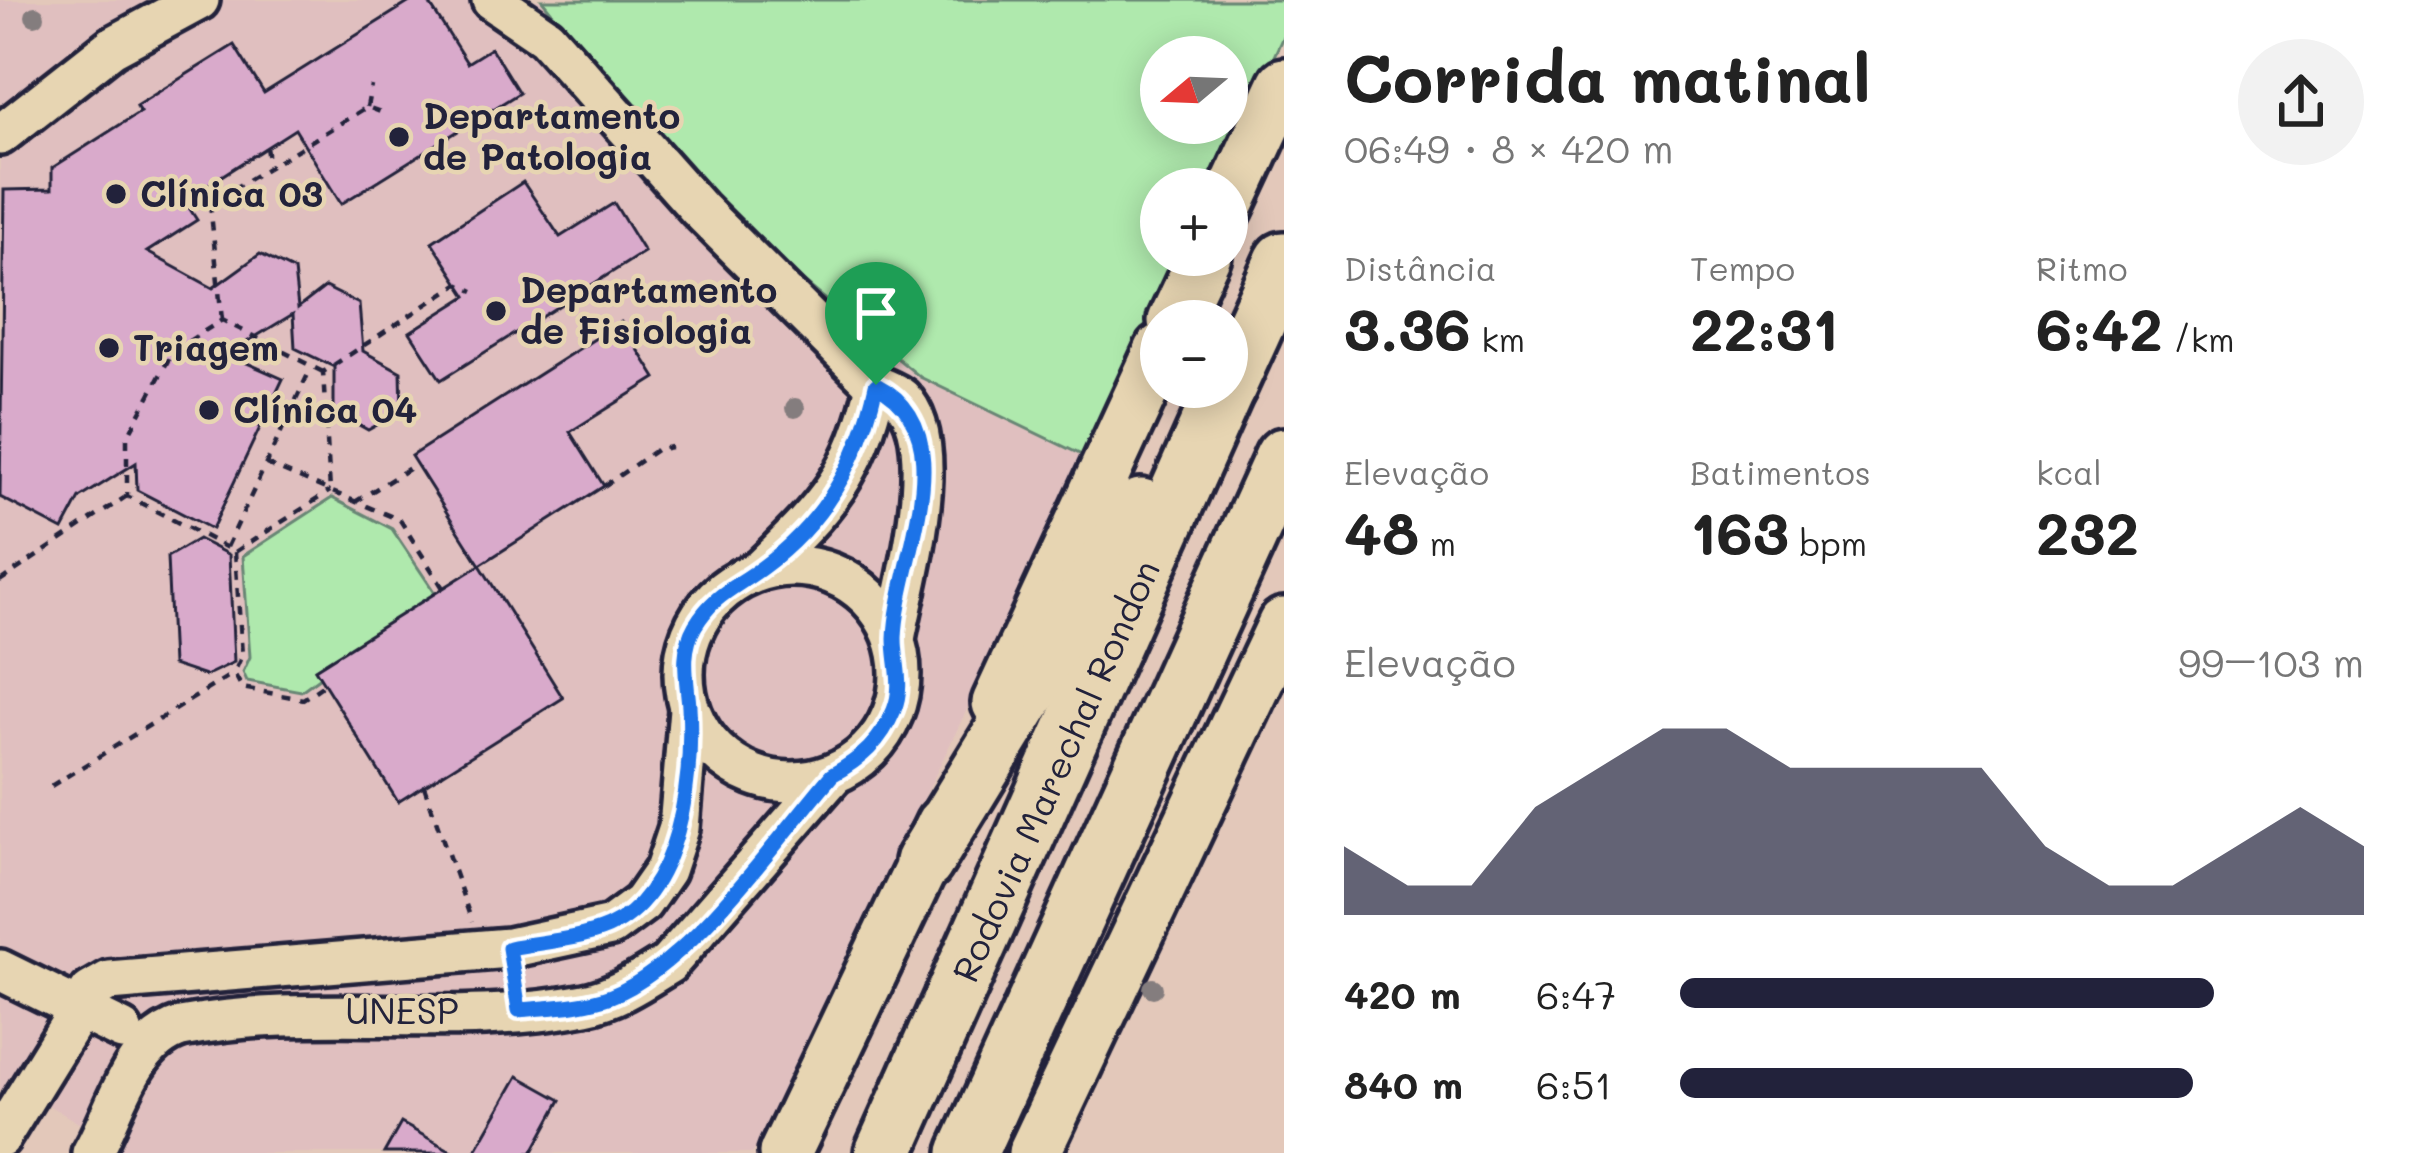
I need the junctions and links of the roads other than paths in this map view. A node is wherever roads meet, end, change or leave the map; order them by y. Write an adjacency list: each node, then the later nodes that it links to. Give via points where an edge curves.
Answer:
1 (199, 0): 4 (street, via 112,47)
2 (492, 0): 10 (street, UNESP, via 546,37 699,209)
3 (1284, 84): 5 (main road)
4 (0, 135)
5 (1245, 168)
6 (1284, 261): 7 (highway, Rodovia Marechal Rondon)
7 (1257, 318): 8 (highway); 9 (highway, Rodovia Marechal Rondon)
8 (1248, 333)
9 (1248, 338)
10 (876, 385): 15 (street, UNESP, via 848,475); 17 (street, UNESP, via 900,397 921,445 921,496)
11 (1140, 395): 20 (main road)
12 (1202, 408): 20 (highway)
13 (1217, 408): 29 (highway, Rodovia Marechal Rondon)
14 (1284, 457): 30 (highway)
15 (762, 568): 17 (street, via 827,570 857,586); 18 (street, UNESP, via 712,599 691,632 683,670)
16 (1284, 624): 31 (main road)
17 (895, 639): 19 (street, UNESP, via 897,704 861,759)
18 (689, 709): 19 (street, via 731,764 781,781); 21 (street, UNESP, via 679,828 655,887 611,926)
19 (832, 775): 24 (street, UNESP, via 668,964 586,1004)
20 (924, 862): 28 (main road)
21 (495, 948): 23 (street, UNESP, via 134,975 90,992); 24 (street)
22 (0, 970): 23 (street)
23 (80, 1007): 25 (street); 26 (street, UNESP)
24 (519, 1010): 27 (street, UNESP, via 328,1011 164,1032 142,1053)
25 (122, 1030)
26 (0, 1138)
27 (92, 1153)
28 (785, 1153)
29 (884, 1153)
30 (968, 1153)
31 (1034, 1153)

